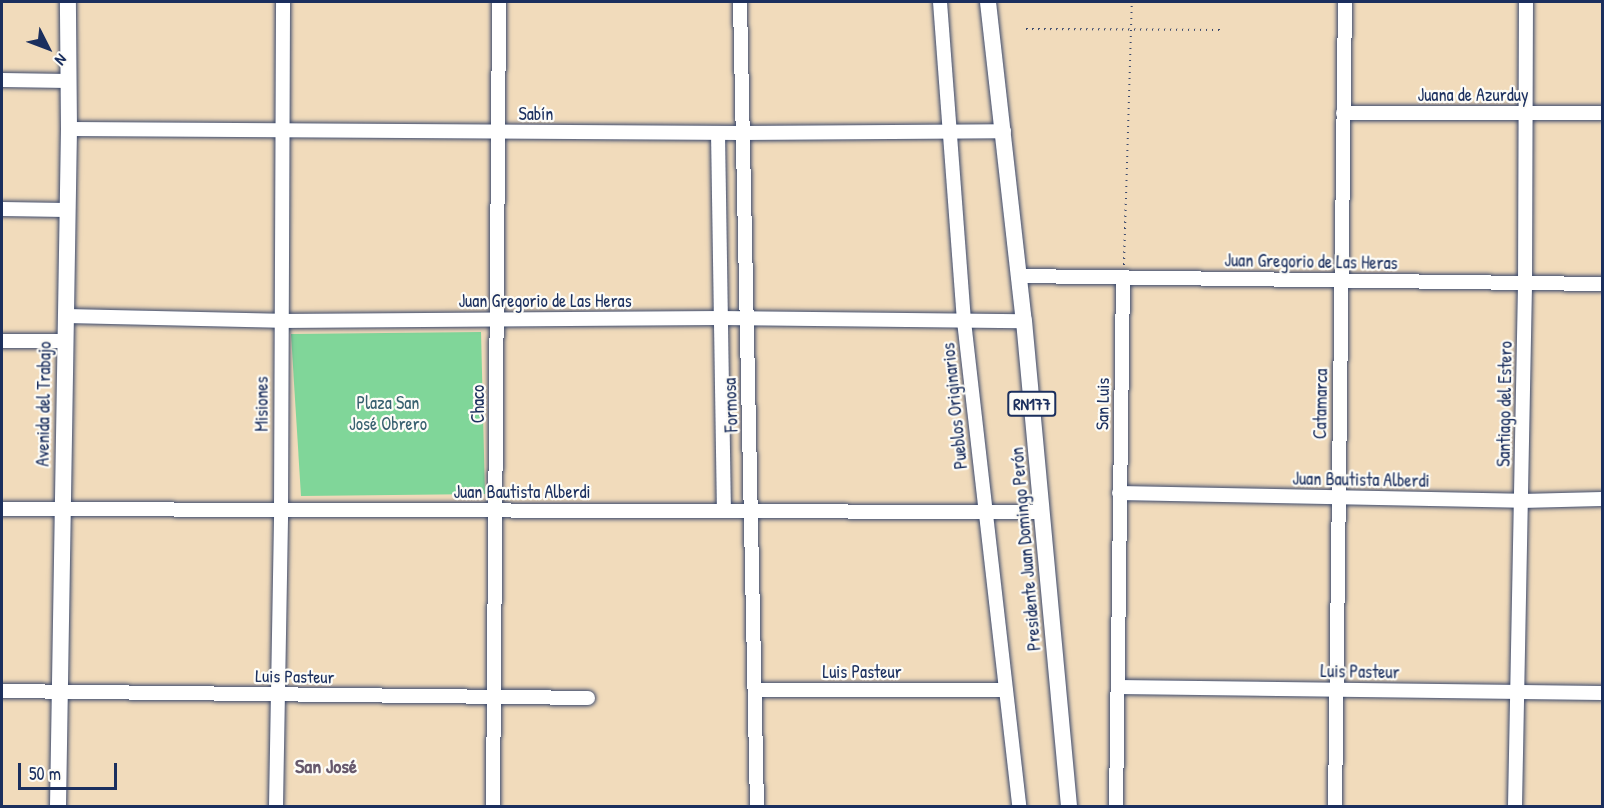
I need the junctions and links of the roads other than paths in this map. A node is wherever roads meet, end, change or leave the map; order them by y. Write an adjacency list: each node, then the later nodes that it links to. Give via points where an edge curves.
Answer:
1 (68, 2): 10 (main road, Avenida del Trabajo)
2 (283, 2): 14 (street, Misiones)
3 (499, 2): 18 (street, Chaco)
4 (740, 2): 20 (street, Formosa)
5 (940, 2): 16 (street, Pueblos Originarios)
6 (988, 2): 17 (main road, Presidente Juan Domingo Perón / RN177)
7 (1345, 2): 12 (street, Catamarca)
8 (1526, 2): 11 (street, Santiago del Estero)
9 (2, 80): 10 (street)
10 (68, 81): 15 (main road, Avenida del Trabajo)
11 (1526, 112): 12 (street, Juana de Azurduy); 13 (street, Juana de Azurduy); 26 (street, Santiago del Estero)
12 (1343, 113): 25 (street, Catamarca)
13 (1602, 113)
14 (282, 128): 15 (street, Sabín); 18 (street, Sabín); 32 (street, Misiones)
15 (69, 129): 22 (main road, Avenida del Trabajo)
16 (951, 131): 17 (street, Sabín); 20 (street, Sabín); 33 (street, Pueblos Originarios)
17 (1004, 131): 23 (main road, Presidente Juan Domingo Perón / RN177)
18 (498, 132): 19 (street, Sabín); 29 (street, Chaco)
19 (718, 133): 20 (street, Sabín); 30 (street, Formosa)
20 (741, 133): 31 (street, Formosa)
21 (2, 209): 22 (street)
22 (66, 210): 28 (main road, Avenida del Trabajo)
23 (1019, 276): 24 (street, Juan Gregorio de Las Heras); 34 (main road, Presidente Juan Domingo Perón / RN177)
24 (1123, 277): 25 (street, Juan Gregorio de Las Heras); 37 (street, San Luis)
25 (1340, 281): 26 (street, Juan Gregorio de Las Heras); 38 (street, Catamarca)
26 (1525, 284): 27 (street, Juan Gregorio de Las Heras); 40 (street, Santiago del Estero)
27 (1602, 284)
28 (66, 316): 32 (street, Juan Gregorio de Las Heras); 36 (main road, Avenida del Trabajo)
29 (497, 318): 30 (street, Juan Gregorio de Las Heras); 32 (street, Juan Gregorio de Las Heras); 44 (street, Chaco)
30 (720, 318): 31 (street, Juan Gregorio de Las Heras); 45 (street, Formosa)
31 (746, 318): 33 (street, Juan Gregorio de Las Heras); 46 (street, Formosa)
32 (279, 321): 43 (street, Misiones)
33 (964, 321): 34 (street, Juan Gregorio de Las Heras); 47 (street, Pueblos Originarios)
34 (1024, 321): 48 (main road, Presidente Juan Domingo Perón / RN177)
35 (2, 341): 36 (street)
36 (65, 341): 42 (main road, Avenida del Trabajo)
37 (1119, 493): 38 (street, Juan Bautista Alberdi); 49 (street, San Luis)
38 (1338, 498): 40 (street, Juan Bautista Alberdi); 53 (street, Catamarca)
39 (1602, 499): 40 (street, Juan Bautista Alberdi)
40 (1521, 501): 55 (street, Santiago del Estero)
41 (2, 509): 42 (street, Juan Bautista Alberdi)
42 (62, 509): 43 (street, Juan Bautista Alberdi); 54 (main road, Avenida del Trabajo)
43 (281, 509): 44 (street, Juan Bautista Alberdi); 57 (street, Misiones)
44 (496, 510): 45 (street, Juan Bautista Alberdi); 58 (street, Chaco)
45 (724, 511): 46 (street, Juan Bautista Alberdi)
46 (753, 511): 47 (street, Juan Bautista Alberdi); 51 (street, Formosa)
47 (984, 512): 48 (street, Juan Bautista Alberdi); 52 (street, Pueblos Originarios)
48 (1042, 512): 65 (main road, Presidente Juan Domingo Perón / RN177)
49 (1118, 687): 53 (street, Luis Pasteur); 66 (street, San Luis)
50 (2, 690): 54 (street, Luis Pasteur)
51 (755, 690): 52 (street, Luis Pasteur); 63 (street, Formosa)
52 (1005, 690): 64 (street, Pueblos Originarios)
53 (1335, 690): 55 (street, Luis Pasteur); 67 (street, Catamarca)
54 (61, 691): 57 (street, Luis Pasteur); 60 (main road, Avenida del Trabajo)
55 (1516, 692): 56 (street, Luis Pasteur); 68 (street, Santiago del Estero)
56 (1602, 693)
57 (276, 694): 58 (street, Luis Pasteur); 61 (street, Misiones)
58 (495, 698): 59 (street, Luis Pasteur); 62 (street, Chaco)
59 (588, 698)
60 (58, 807)
61 (276, 807)
62 (493, 807)
63 (757, 807)
64 (1019, 807)
65 (1069, 807)
66 (1116, 807)
67 (1335, 807)
68 (1515, 807)

